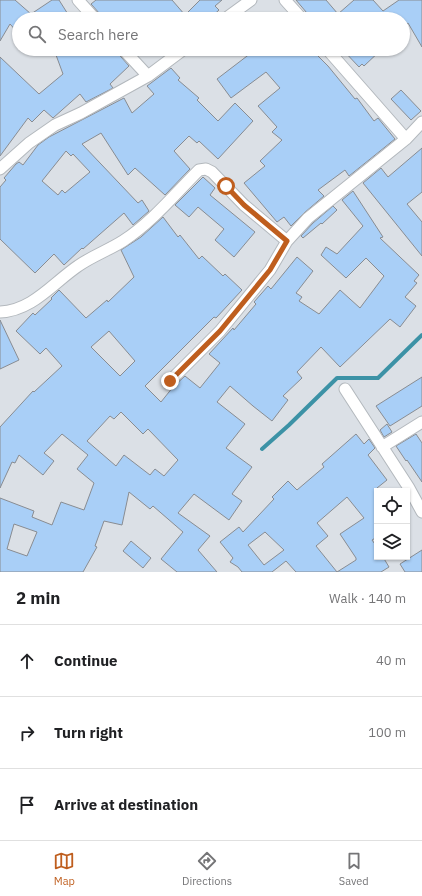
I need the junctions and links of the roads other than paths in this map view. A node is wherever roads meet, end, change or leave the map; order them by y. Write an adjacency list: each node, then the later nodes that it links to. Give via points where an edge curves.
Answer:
1 (78, 0): 4 (street)
2 (251, 0): 5 (street)
3 (285, 0): 6 (street)
4 (89, 12)
5 (235, 12)
6 (296, 12)
7 (129, 56): 10 (street)
8 (175, 56): 10 (street)
9 (333, 56): 12 (street)
10 (148, 76): 13 (street, via 55,125 29,143)
11 (422, 122): 12 (street)
12 (406, 139): 14 (street, via 308,218)
13 (0, 169)
14 (287, 241): 15 (street, via 244,205 212,172 206,169 199,170 153,218 123,241 77,266 22,308); 16 (street, via 270,270 220,331)
15 (0, 312)
16 (170, 381)
17 (345, 389): 19 (street)
18 (422, 422): 19 (street)
19 (382, 447): 20 (street)
20 (422, 512)

